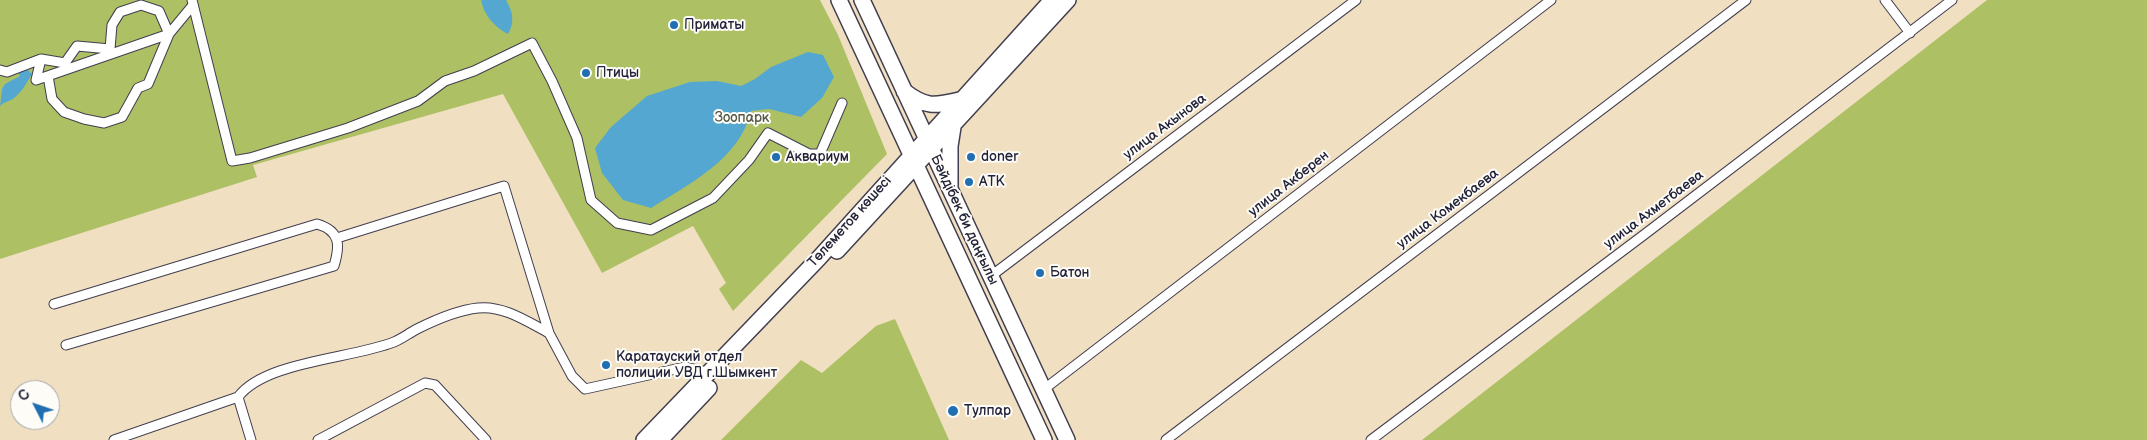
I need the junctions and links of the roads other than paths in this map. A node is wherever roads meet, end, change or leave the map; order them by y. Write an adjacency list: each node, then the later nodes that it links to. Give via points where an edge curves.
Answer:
1 (839, 0): 21 (main road, Бәйдібек би даңғылы)
2 (862, 0): 16 (main road, Бәйдібек би даңғылы)
3 (1052, 0): 17 (main road, Төлеметов көшесі)
4 (1068, 0): 19 (main road, Төлеметов көшесі)
5 (1356, 0): 24 (street, улица Акынова)
6 (1551, 0): 31 (street, улица Акберен)
7 (1746, 0): 42 (street, улица Комекбаева)
8 (1884, 0): 11 (street)
9 (1952, 0): 11 (street, улица Ахметбаева)
10 (192, 3): 12 (street); 18 (street, via 232,161 348,128 418,101 445,81 532,43 577,138 591,200 618,223 651,230 713,198 749,160 768,133 810,154 820,154)
11 (1910, 33): 43 (street, улица Ахметбаева)
12 (169, 34): 13 (street, via 159,11 141,5 120,12 112,25 110,49 77,46 65,63); 15 (street); 15 (street, via 148,84 138,88 122,117 104,123 64,112 52,99)
13 (42, 59): 14 (street, via 7,72); 15 (street, via 36,80)
14 (0, 70)
15 (48, 76)
16 (903, 91): 17 (main road, via 930,106); 20 (main road, Бәйдібек би даңғылы)
17 (960, 100): 20 (main road, Төлеметов көшесі)
18 (842, 103)
19 (953, 127): 20 (main road, Төлеметов көшесі); 22 (main road)
20 (928, 145): 21 (main road, Төлеметов көшесі); 22 (main road, Бәйдібек би даңғылы)
21 (913, 162): 29 (main road, Бәйдібек би даңғылы); 30 (main road, Төлеметов көшесі); 39 (main road, Төлеметов көшесі)
22 (950, 192): 24 (main road, Бәйдібек би даңғылы)
23 (337, 238): 25 (street, via 325,226 317,224); 26 (street, via 504,186); 28 (street, via 339,249 334,266)
24 (991, 276): 27 (main road, Бәйдібек би даңғылы)
25 (54, 304)
26 (549, 333): 30 (street, via 572,376 585,389 685,367); 32 (street, via 498,309 479,308 457,313 394,342 284,370 257,380)
27 (1020, 340): 29 (main road); 31 (main road, Бәйдібек би даңғылы)
28 (66, 345)
29 (1002, 350): 40 (main road, Бәйдібек би даңғылы)
30 (710, 373): 38 (main road, Төлеметов көшесі)
31 (1043, 390): 41 (main road, Бәйдібек би даңғылы)
32 (238, 397): 33 (street); 35 (street)
33 (137, 437): 34 (street)
34 (114, 440)
35 (251, 440)
36 (318, 440): 37 (street, via 424,383 436,385)
37 (486, 440)
38 (644, 440)
39 (660, 440)
40 (1044, 440)
41 (1067, 440)
42 (1166, 440)
43 (1371, 440)

